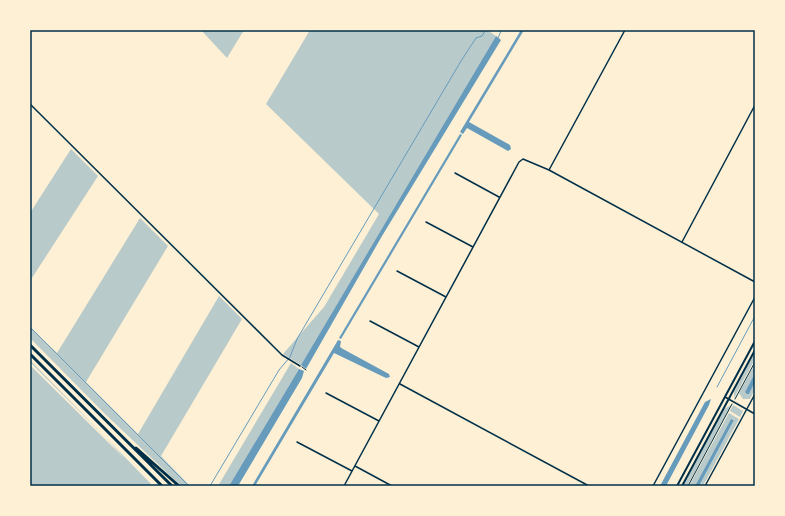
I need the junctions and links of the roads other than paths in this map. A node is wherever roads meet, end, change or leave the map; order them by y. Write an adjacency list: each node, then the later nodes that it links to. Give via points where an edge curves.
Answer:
1 (625, 30): 4 (street)
2 (30, 104): 20 (street, via 286,358)
3 (755, 105): 8 (street)
4 (549, 170): 6 (street, via 523,159); 8 (street)
5 (455, 173): 6 (street)
6 (500, 197): 9 (street)
7 (426, 222): 9 (street)
8 (682, 242): 11 (street)
9 (473, 247): 12 (street)
10 (397, 272): 12 (street)
11 (755, 282)
12 (446, 297): 17 (street)
13 (755, 297): 39 (street)
14 (370, 321): 17 (street)
15 (755, 341): 24 (street)
16 (30, 345): 29 (highway)
17 (419, 347): 21 (street)
18 (755, 350): 25 (street)
19 (30, 354): 33 (highway)
20 (300, 366)
21 (400, 384): 28 (street); 38 (street)
22 (326, 393): 28 (street)
23 (755, 394): 26 (street)
24 (725, 397): 25 (street); 40 (street)
25 (729, 399): 26 (street); 41 (street)
26 (747, 409): 27 (street); 42 (street)
27 (755, 414)
28 (379, 422): 31 (street)
29 (122, 436): 34 (highway); 35 (highway)
30 (297, 442): 32 (street)
31 (355, 466): 32 (street); 37 (street)
32 (352, 472): 36 (street)
33 (162, 486)
34 (172, 486)
35 (180, 486)
36 (344, 486)
37 (392, 486)
38 (588, 486)
39 (653, 486)
40 (677, 486)
41 (682, 486)
42 (705, 486)

